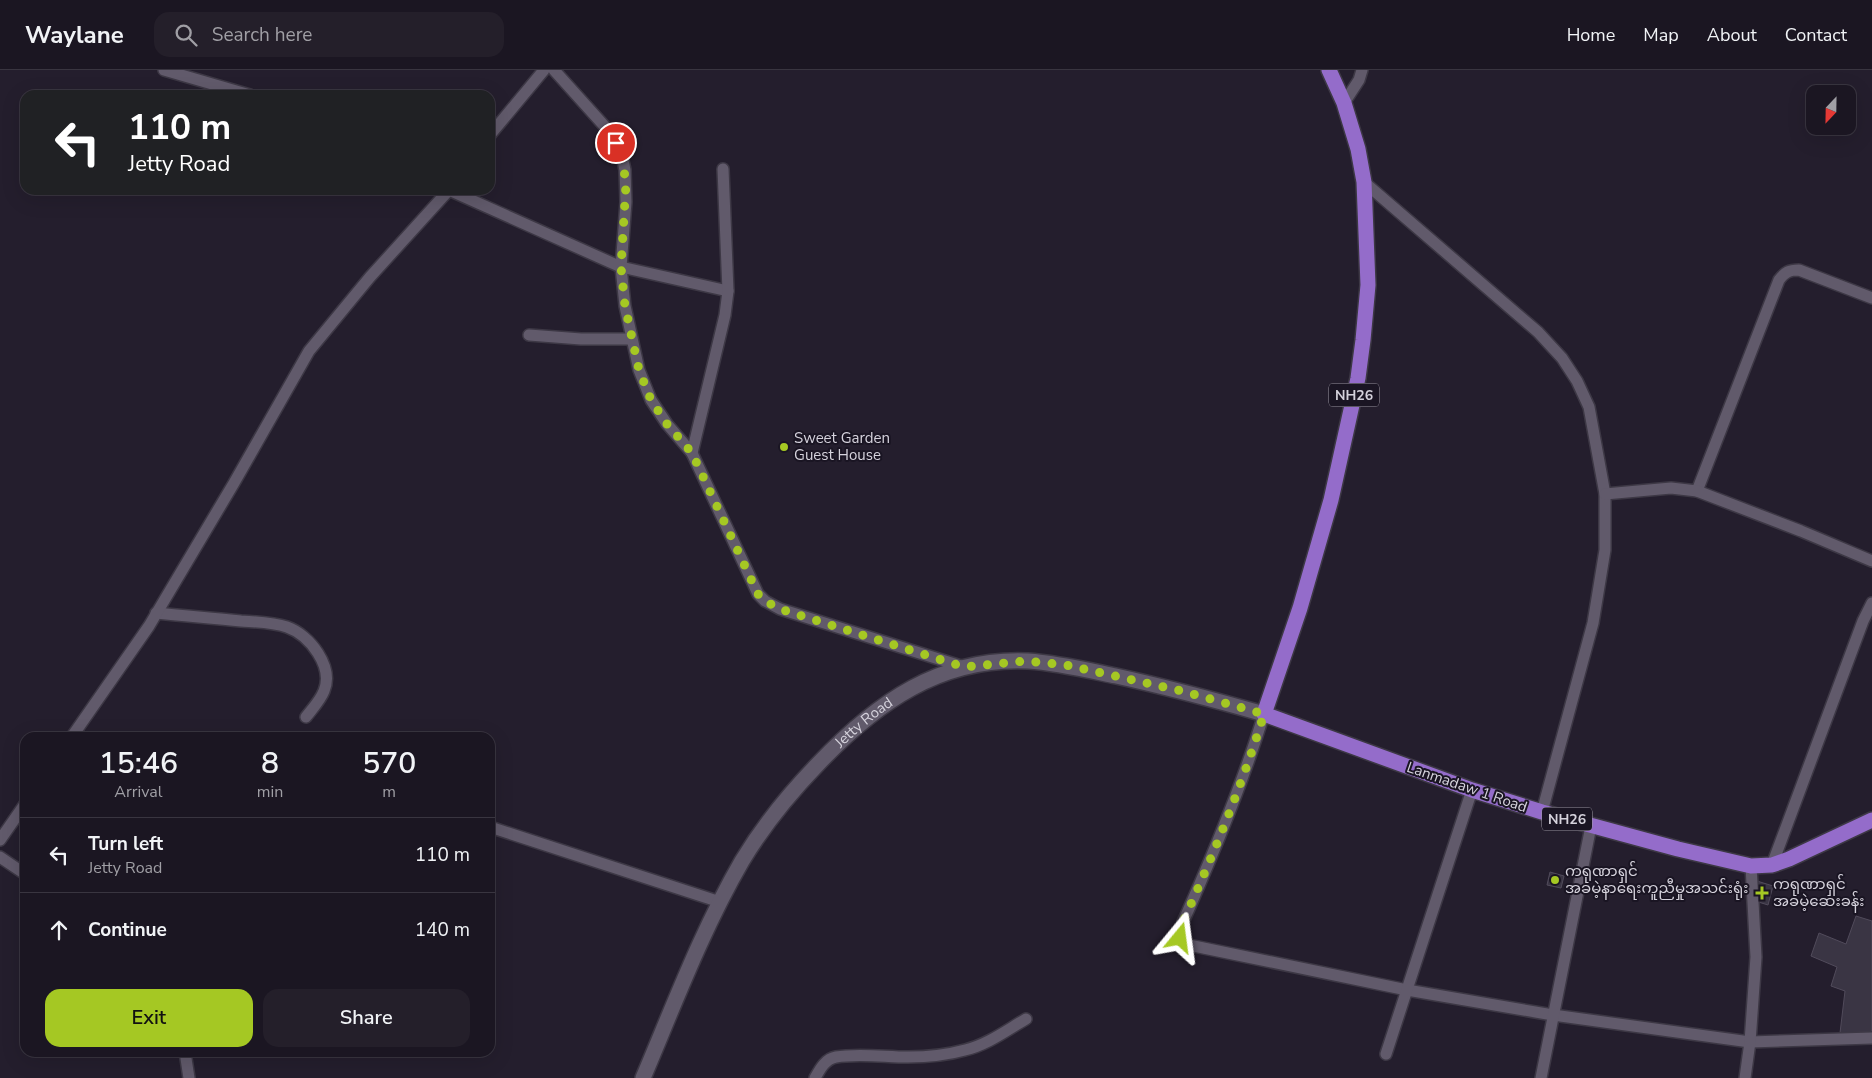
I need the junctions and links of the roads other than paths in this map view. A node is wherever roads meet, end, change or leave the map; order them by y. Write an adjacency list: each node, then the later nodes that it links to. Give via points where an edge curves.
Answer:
1 (164, 70): 6 (street)
2 (544, 70): 8 (street)
3 (554, 70): 13 (street, via 608,130 622,156 626,193)
4 (1329, 70): 7 (highway, NH26)
5 (1362, 70): 7 (street)
6 (233, 90)
7 (1344, 103): 10 (highway, NH26)
8 (495, 129)
9 (723, 169): 14 (street)
10 (1364, 182): 20 (street, via 1538,332 1562,358 1589,407); 25 (highway, NH26, via 1368,285 1358,378 1331,500 1300,608)
11 (444, 195): 23 (street, via 309,351)
12 (460, 195): 13 (street)
13 (621, 267): 14 (street); 17 (street)
14 (728, 291): 18 (street, via 726,315)
15 (1872, 298): 19 (street, via 1799,270 1785,273 1779,280)
16 (529, 335): 17 (street)
17 (631, 339): 18 (street, via 651,400)
18 (692, 453): 24 (street, via 758,594 765,601 780,609)
19 (1697, 491): 20 (street, via 1671,488); 21 (street)
20 (1605, 494): 30 (street, via 1605,550 1593,622)
21 (1872, 562)
22 (1872, 603): 36 (street)
23 (156, 613): 26 (street, via 271,624 296,631 320,658 326,679 324,690); 27 (street)
24 (964, 667): 25 (street, Jetty Road, via 1026,661 1066,665 1182,691); 39 (street, Jetty Road, via 925,680 884,704 846,734 784,801 742,861)
25 (1264, 714): 28 (highway, Lanmadaw 1 Road / NH26); 40 (street, via 1250,761 1215,851 1179,931 1180,938 1191,947)
26 (306, 717)
27 (75, 732)
28 (1472, 790): 30 (highway, Lanmadaw 1 Road / NH26); 40 (street)
29 (20, 811): 34 (street)
30 (1542, 812): 32 (highway, Lanmadaw 1 Road / NH26)
31 (1872, 820): 36 (highway, Lanmadaw 1 Road / NH26)
32 (1591, 826): 37 (highway, Lanmadaw 1 Road / NH26); 41 (street)
33 (495, 829): 39 (street)
34 (0, 840)
35 (0, 857): 38 (street)
36 (1772, 865): 37 (highway, Lanmadaw 1 Road / NH26)
37 (1751, 866): 44 (street, via 1756,957)
38 (20, 871)
39 (720, 902): 48 (street, Jetty Road)
40 (1407, 990): 41 (street); 45 (street)
41 (1553, 1015): 44 (street); 50 (street)
42 (1026, 1019): 49 (street, via 968,1050 908,1057 835,1057 826,1061)
43 (1872, 1038): 44 (street)
44 (1750, 1042): 51 (street)
45 (1386, 1054)
46 (186, 1057): 47 (street)
47 (189, 1078)
48 (643, 1078)
49 (815, 1078)
50 (1541, 1078)
51 (1745, 1078)

